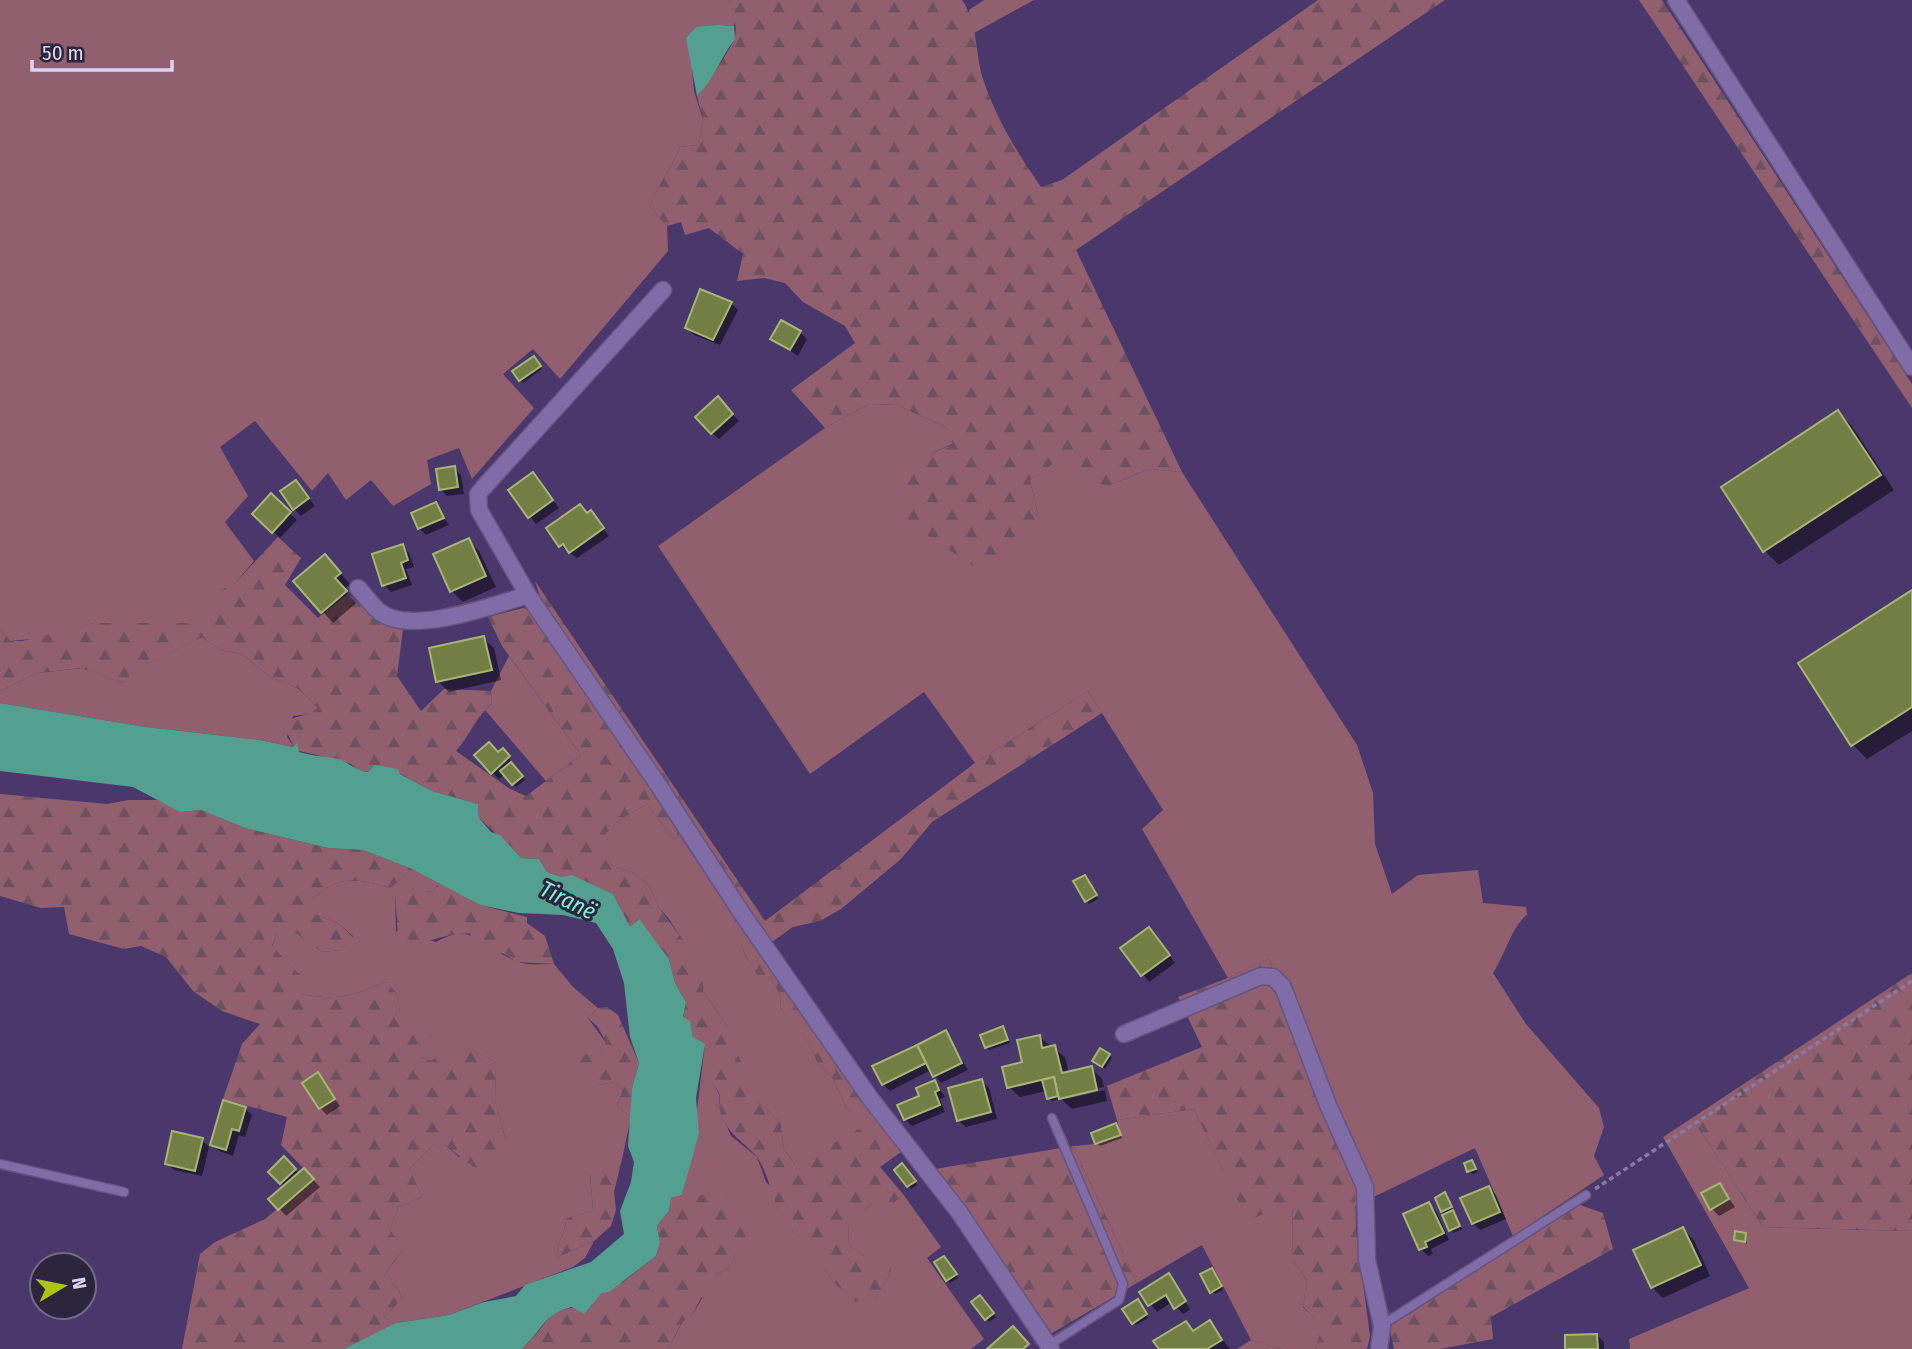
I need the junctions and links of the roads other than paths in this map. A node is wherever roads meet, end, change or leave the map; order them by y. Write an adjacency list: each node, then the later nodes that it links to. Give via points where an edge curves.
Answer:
1 (1676, 0): 3 (street)
2 (663, 290): 5 (street, via 478,494 479,510)
3 (1912, 367)
4 (358, 588): 5 (street, via 381,614 412,621 454,617)
5 (528, 595): 12 (street, via 870,1098 959,1212)
6 (1124, 1034): 11 (street, via 1261,976 1273,976 1283,988 1363,1180 1367,1261)
7 (1052, 1118): 12 (lane, via 1123,1284 1119,1300)
8 (0, 1164): 9 (lane)
9 (124, 1192)
10 (1586, 1195): 11 (lane)
11 (1381, 1326): 13 (street)
12 (1050, 1347)
13 (1379, 1349)

